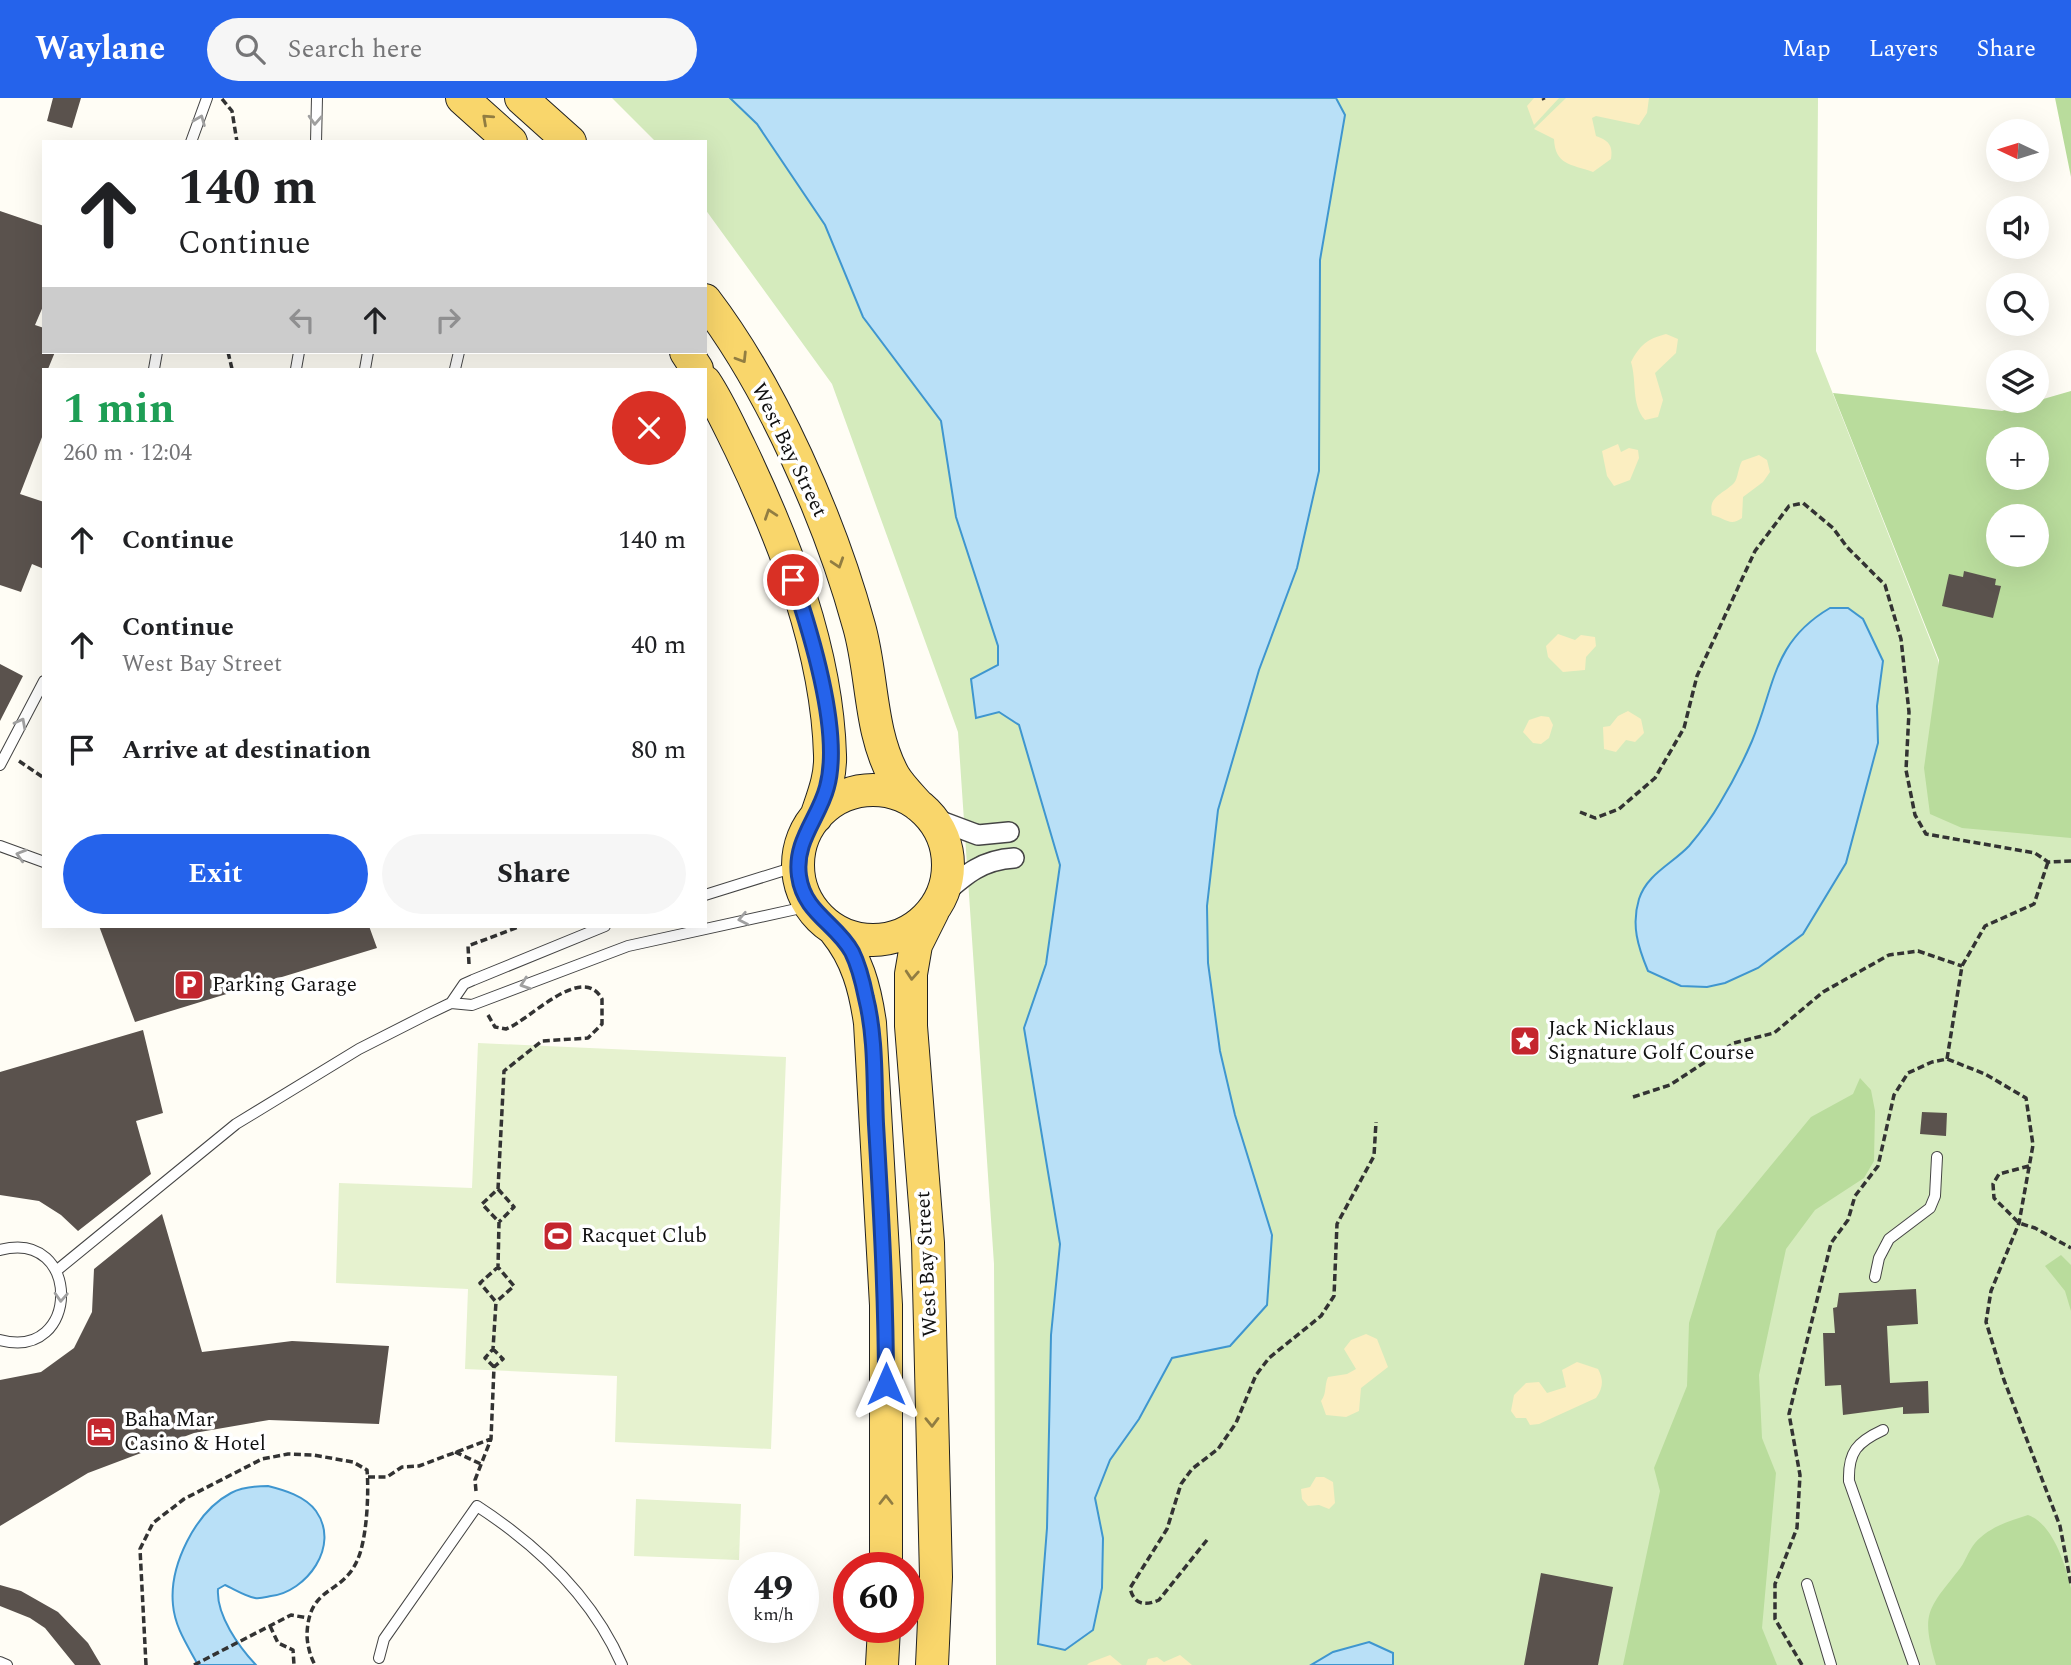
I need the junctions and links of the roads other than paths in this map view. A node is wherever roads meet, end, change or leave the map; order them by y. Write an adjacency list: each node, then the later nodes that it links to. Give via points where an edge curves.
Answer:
1 (207, 98): 5 (lane, one-way to 1)
2 (317, 98): 6 (lane, one-way to 6)
3 (462, 98): 7 (main road, one-way to 3)
4 (521, 98): 8 (main road)
5 (192, 140)
6 (316, 140)
7 (509, 140)
8 (568, 140)
9 (707, 303): 13 (main road, West Bay Street, one-way to 13, via 771,406 821,513 860,627 886,758 895,778)
10 (707, 386): 14 (main road, West Bay Street, one-way to 10, via 827,786 830,757 819,673 802,606 765,501)
11 (42, 685): 12 (lane, one-way to 11)
12 (0, 765)
13 (924, 811): 14 (main road, via 888,791 868,790 836,800); 15 (street, via 978,835); 21 (main road, via 946,847 947,880)
14 (816, 817): 19 (main road, via 802,840)
15 (1009, 832)
16 (0, 846): 18 (lane, one-way to 16)
17 (1014, 858): 21 (street, via 970,870)
18 (42, 861)
19 (798, 866): 20 (lane); 22 (main road)
20 (707, 894)
21 (937, 903): 24 (main road, via 915,928 894,938 870,941); 40 (main road, West Bay Street, one-way to 40, via 916,945 911,974 928,1243 936,1577)
22 (810, 906): 24 (main road); 25 (lane, one-way to 25, via 628,947 472,1005)
23 (600, 928): 25 (lane, via 464,984)
24 (835, 931): 32 (main road, West Bay Street, one-way to 24, via 886,1304 870,1023 852,952)
25 (451, 1003): 28 (lane, via 359,1049 236,1124)
26 (1937, 1157): 29 (lane, via 1930,1208 1889,1239)
27 (0, 1250): 28 (lane, via 18,1247 33,1251)
28 (56, 1271): 30 (lane, one-way to 30, via 62,1300 50,1327 25,1342)
29 (1875, 1277)
30 (0, 1340)
31 (1883, 1430): 42 (lane, via 1853,1449 1849,1481)
32 (886, 1552)
33 (1808, 1584): 41 (lane)
34 (883, 1643): 39 (main road)
35 (379, 1658): 38 (lane, via 384,1639 477,1506 510,1528 558,1572 598,1621)
36 (0, 1662): 37 (lane)
37 (8, 1665)
38 (622, 1665)
39 (882, 1665)
40 (932, 1665)
41 (1831, 1665)
42 (1914, 1665)

